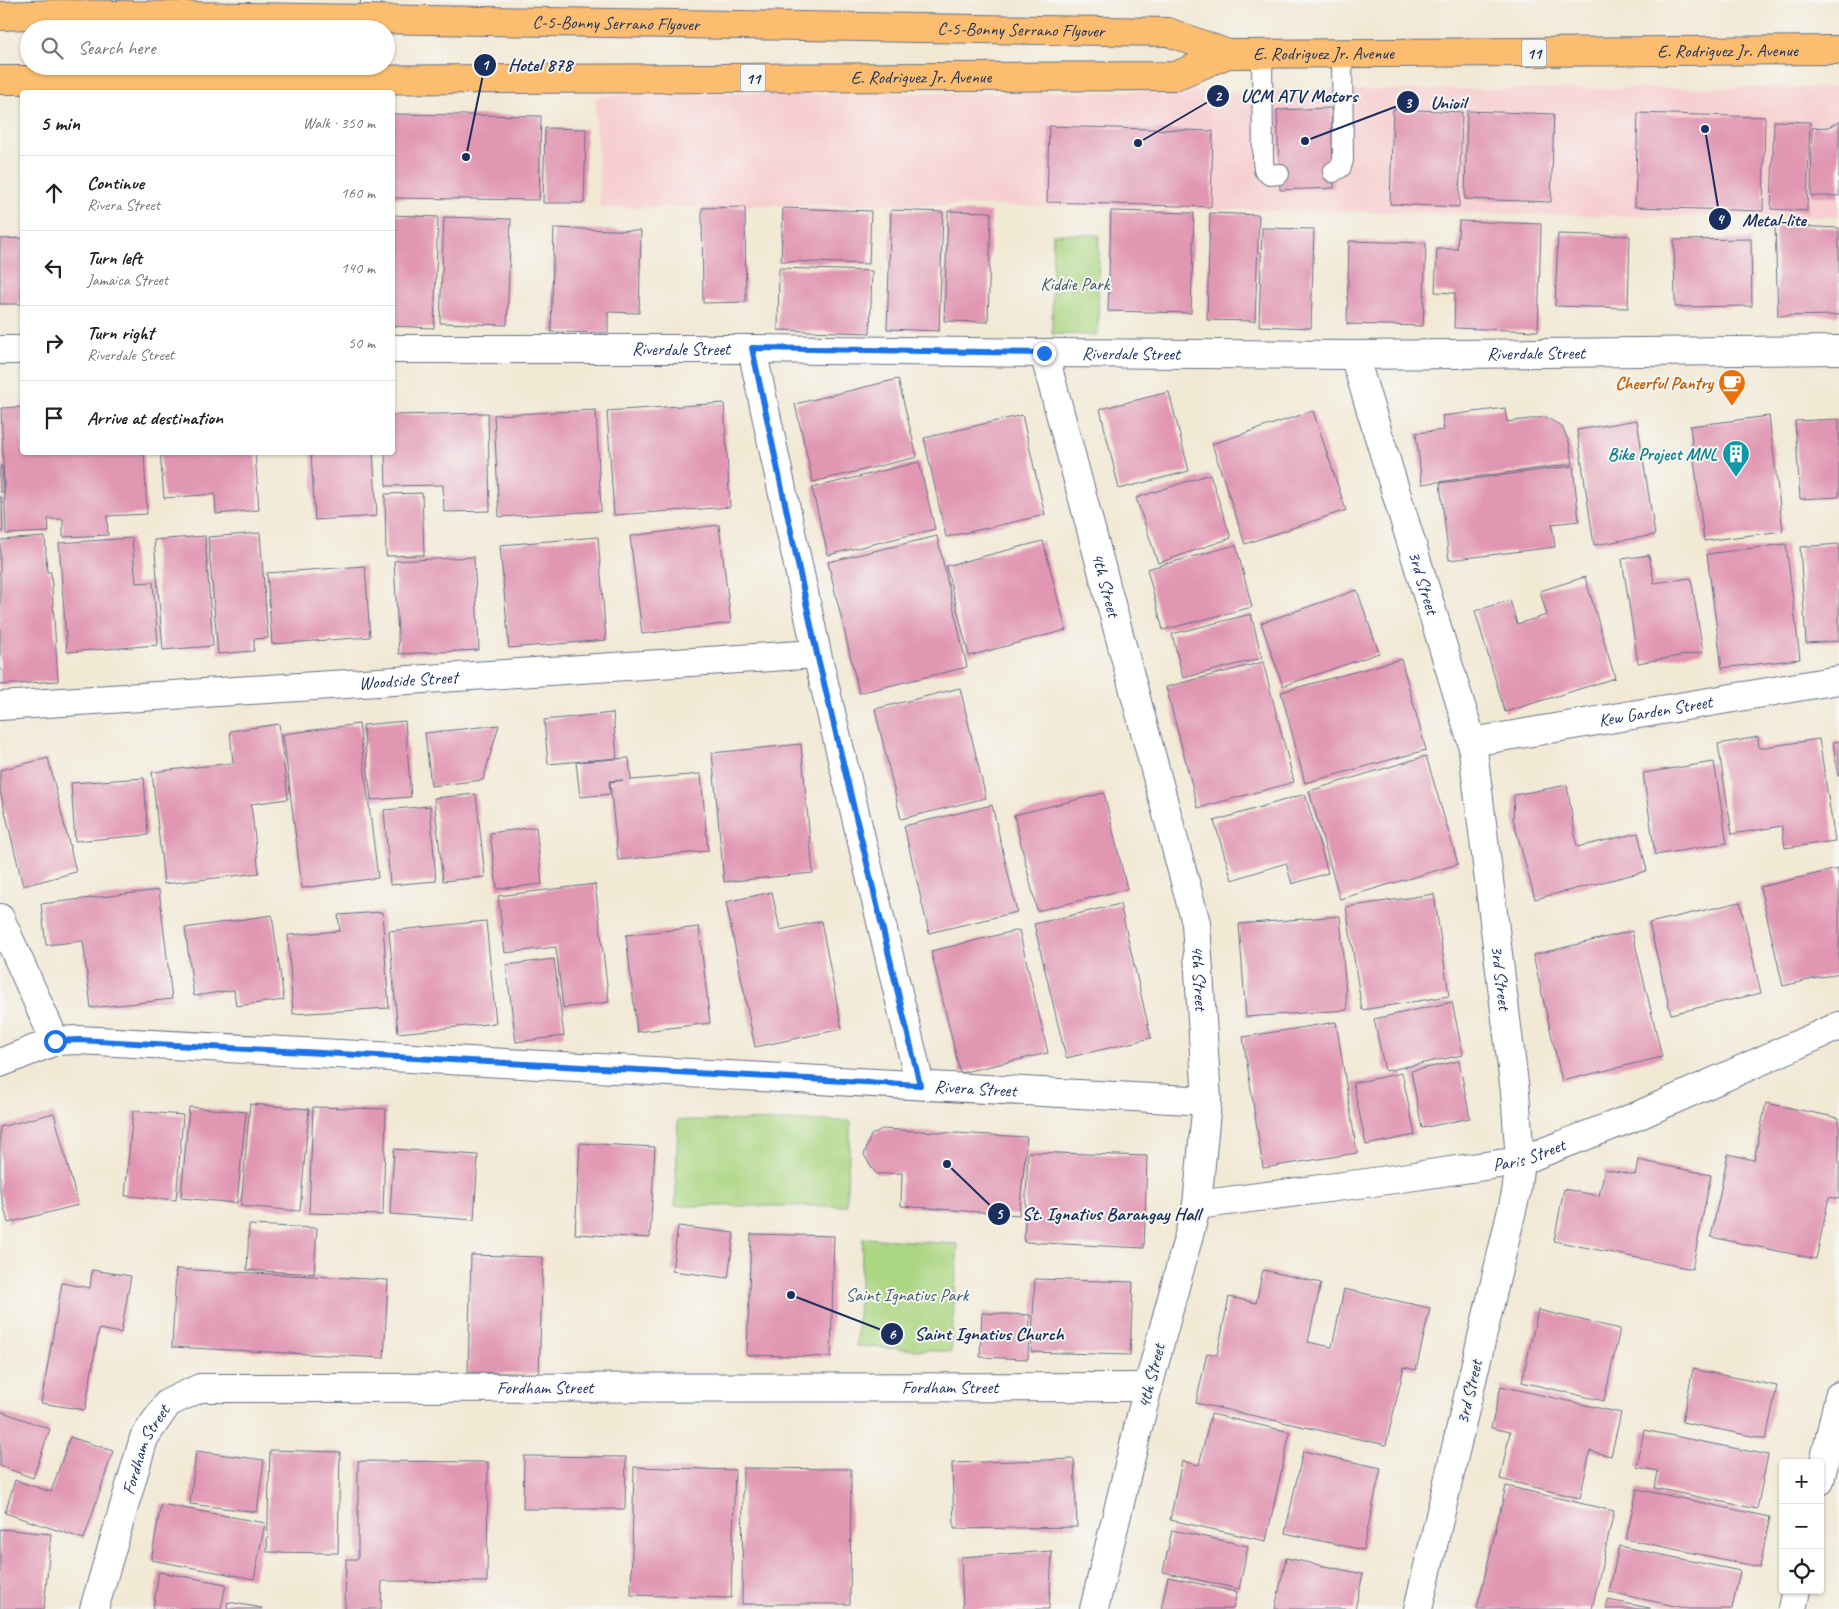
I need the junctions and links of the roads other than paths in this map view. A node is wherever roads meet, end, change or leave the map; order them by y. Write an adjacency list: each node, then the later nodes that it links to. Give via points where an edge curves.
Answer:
1 (270, 0): 4 (main road)
2 (370, 0): 5 (lane)
3 (0, 16): 7 (main road, C-5-Bonny Serrano Flyover / 11, bridge, via 69,14 1168,32)
4 (271, 20)
5 (370, 20)
6 (1839, 50): 9 (main road, E. Rodriguez Jr. Avenue / 11)
7 (1228, 54): 8 (main road, E. Rodriguez Jr. Avenue / 11); 10 (main road, E. Rodriguez Jr. Avenue / 11, via 1174,76)
8 (1262, 54): 9 (main road, E. Rodriguez Jr. Avenue / 11); 14 (lane, via 1264,170 1270,175)
9 (1342, 54): 13 (lane, via 1343,160 1341,167)
10 (395, 73)
11 (195, 75): 12 (main road, E. Rodriguez Jr. Avenue / 11)
12 (0, 80)
13 (1333, 172)
14 (1279, 174)
15 (752, 348): 16 (street, Riverdale Street); 20 (street, Riverdale Street); 22 (street)
16 (395, 349)
17 (0, 350): 18 (street)
18 (20, 350)
19 (1839, 350): 21 (street, Riverdale Street)
20 (1044, 353): 21 (street, Riverdale Street); 31 (street, 4th Street, via 1196,923)
21 (1354, 355): 25 (street, 3rd Street)
22 (817, 654): 24 (street, Woodside Street); 30 (street)
23 (1839, 680): 25 (street, Kew Garden Street)
24 (0, 706)
25 (1472, 742): 32 (street, 3rd Street, via 1515,1092)
26 (0, 918): 28 (street)
27 (1839, 1026): 32 (street, Paris Street, via 1637,1116)
28 (55, 1041): 29 (street, Rivera Street); 30 (street, Rivera Street, via 89,1040)
29 (0, 1063)
30 (920, 1085): 31 (street, Rivera Street)
31 (1206, 1101): 33 (street, 4th Street)
32 (1520, 1161): 33 (street, Paris Street); 40 (street, 3rd Street, via 1516,1193)
33 (1196, 1205): 34 (street, 4th Street)
34 (1148, 1387): 38 (street, Fordham Street, via 200,1388 168,1403 144,1438); 39 (street, 4th Street)
35 (1839, 1396): 36 (street)
36 (1824, 1463)
37 (1795, 1594): 41 (street)
38 (94, 1609)
39 (1094, 1609)
40 (1418, 1609)
41 (1792, 1609)

